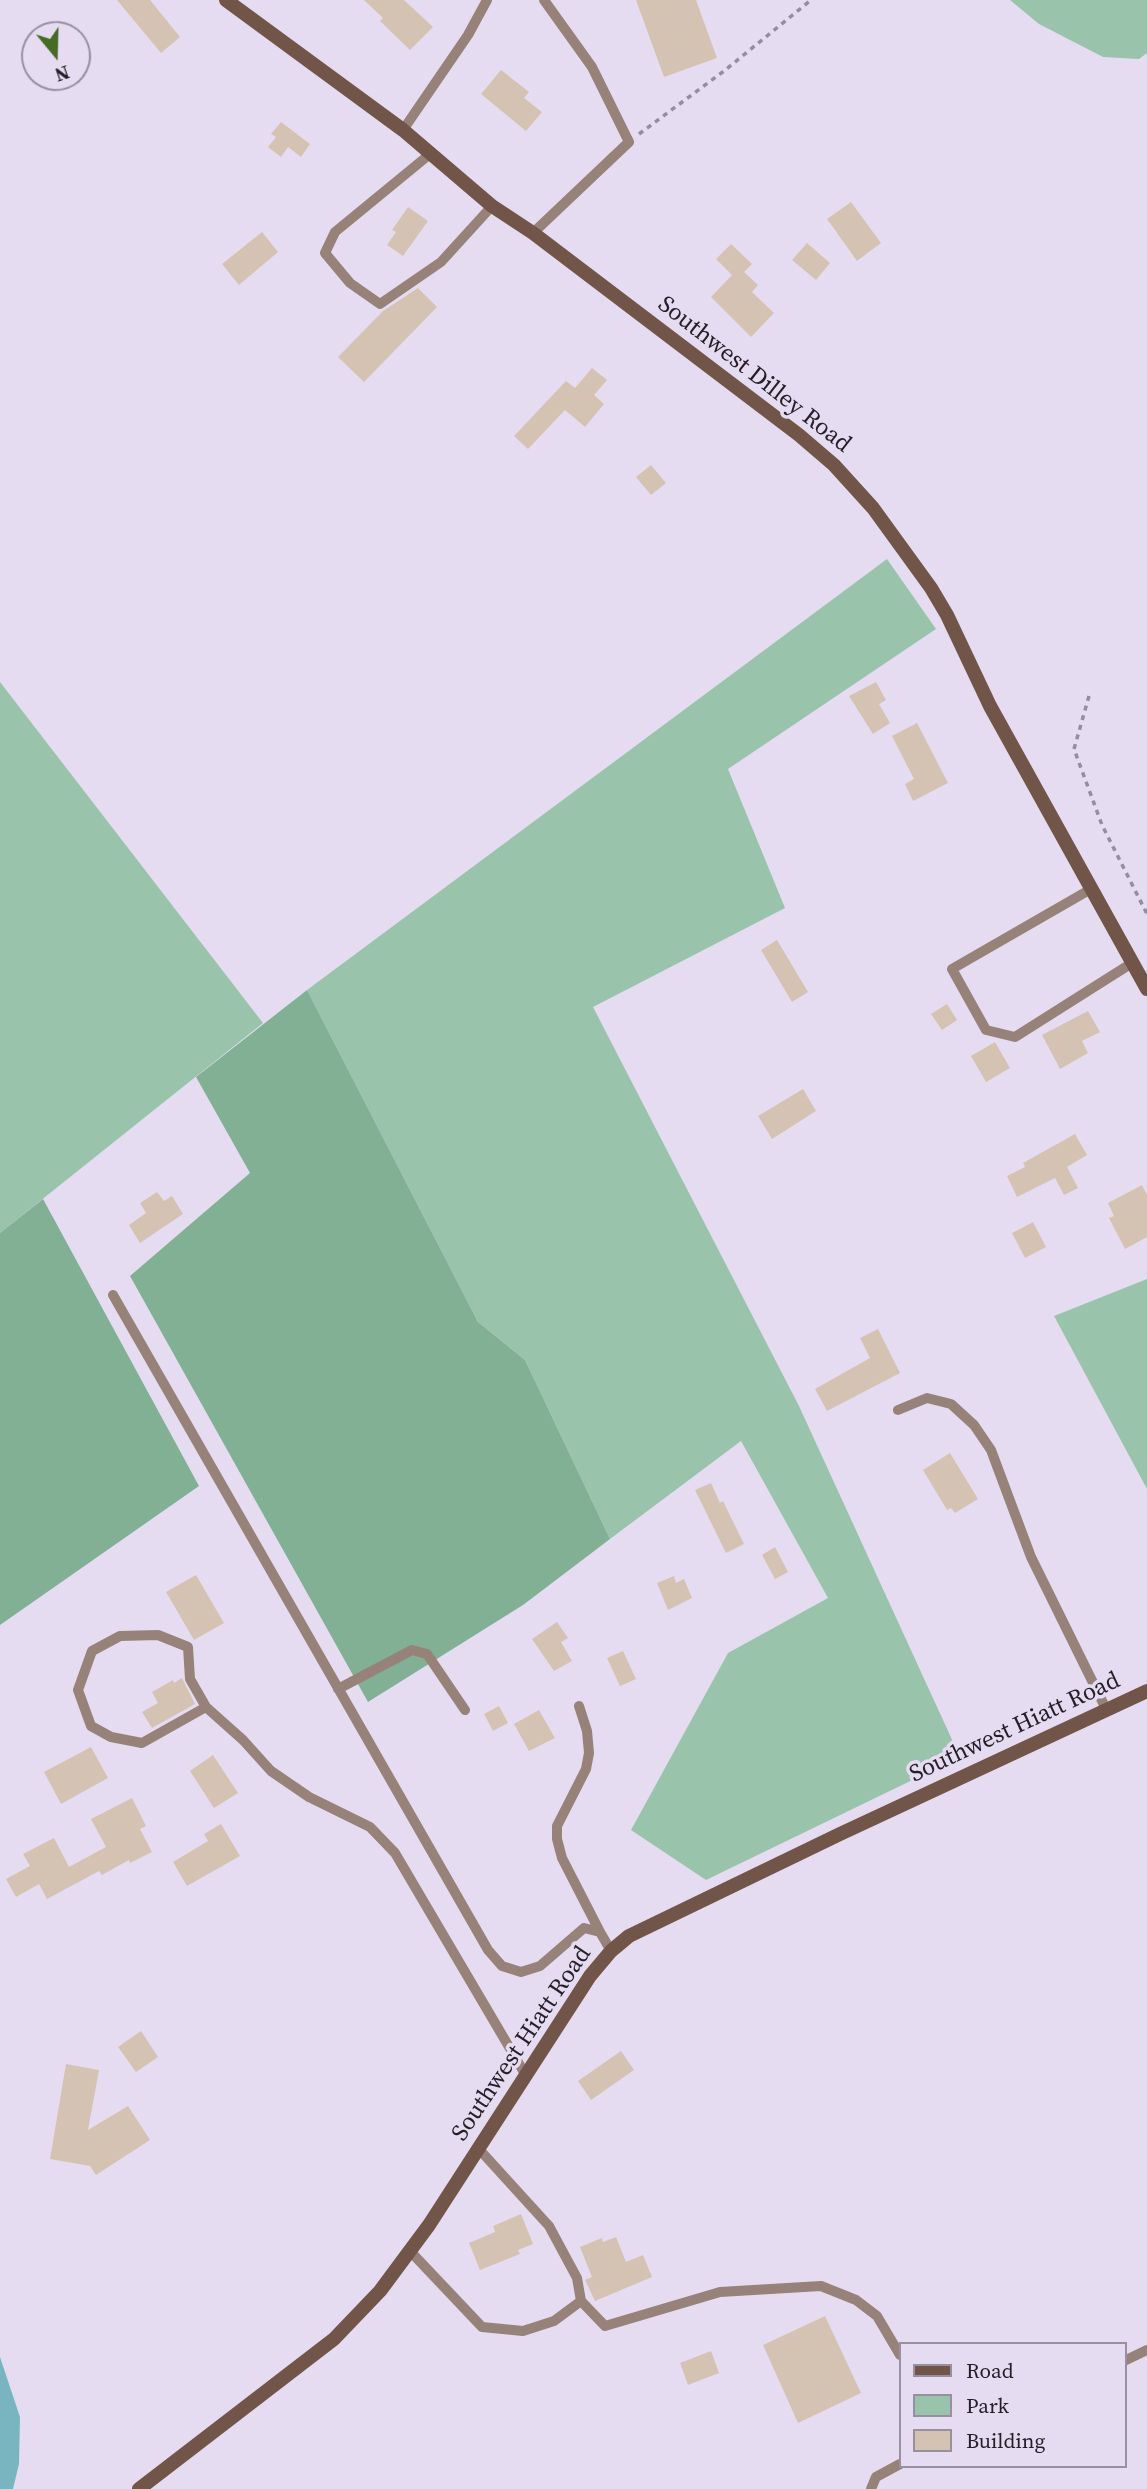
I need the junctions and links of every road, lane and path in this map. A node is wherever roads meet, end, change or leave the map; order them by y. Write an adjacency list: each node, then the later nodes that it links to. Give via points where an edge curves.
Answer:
1 (227, 0): 5 (street, Southwest Dilley Road)
2 (487, 0): 5 (lane)
3 (544, 0): 6 (lane, via 592,67)
4 (811, 0): 6 (path)
5 (403, 130): 7 (street, Southwest Dilley Road)
6 (629, 142): 9 (lane)
7 (430, 154): 8 (street, Southwest Dilley Road); 8 (lane, via 335,232 325,253 350,283 380,304 441,262)
8 (492, 206): 9 (street, Southwest Dilley Road)
9 (533, 233): 11 (street, Southwest Dilley Road, via 799,435 873,508 947,615 990,706)
10 (1089, 696): 12 (path, via 1074,749 1102,825)
11 (1091, 889): 13 (street, Southwest Dilley Road); 13 (lane, via 952,969 986,1030 1015,1037)
12 (1147, 914)
13 (1132, 963): 14 (street, Southwest Dilley Road)
14 (1147, 989)
15 (113, 1295): 17 (lane)
16 (898, 1410): 22 (lane, via 927,1398 951,1404 974,1425 991,1450 1031,1556)
17 (338, 1689): 21 (lane, via 412,1650 427,1654); 23 (lane, via 452,1891 502,1966 522,1972 540,1966 584,1928)
18 (1147, 1691): 22 (street, Southwest Hiatt Road)
19 (579, 1706): 23 (lane, via 589,1753 586,1769 564,1809 557,1839)
20 (206, 1707): 20 (lane, via 190,1679 188,1647 158,1635 120,1636 92,1651 78,1690 91,1726 111,1737 142,1743); 25 (lane, via 271,1770 310,1797 370,1827 395,1853)
21 (465, 1710)
22 (1107, 1711): 24 (street, Southwest Hiatt Road, via 653,1923)
23 (600, 1933): 24 (lane)
24 (611, 1951): 25 (street, Southwest Hiatt Road)
25 (525, 2074): 26 (street, Southwest Hiatt Road)
26 (478, 2148): 27 (street, Southwest Hiatt Road); 28 (lane, via 549,2226 577,2278)
27 (410, 2251): 28 (lane, via 482,2327 523,2331 554,2321); 33 (street, Southwest Hiatt Road, via 334,2339)
28 (581, 2301): 30 (lane, via 605,2326 720,2292 821,2287 856,2300 877,2316)
29 (1147, 2350): 31 (lane)
30 (898, 2352)
31 (1126, 2360)
32 (898, 2465): 34 (lane, via 876,2477)
33 (139, 2489)
34 (871, 2489)

